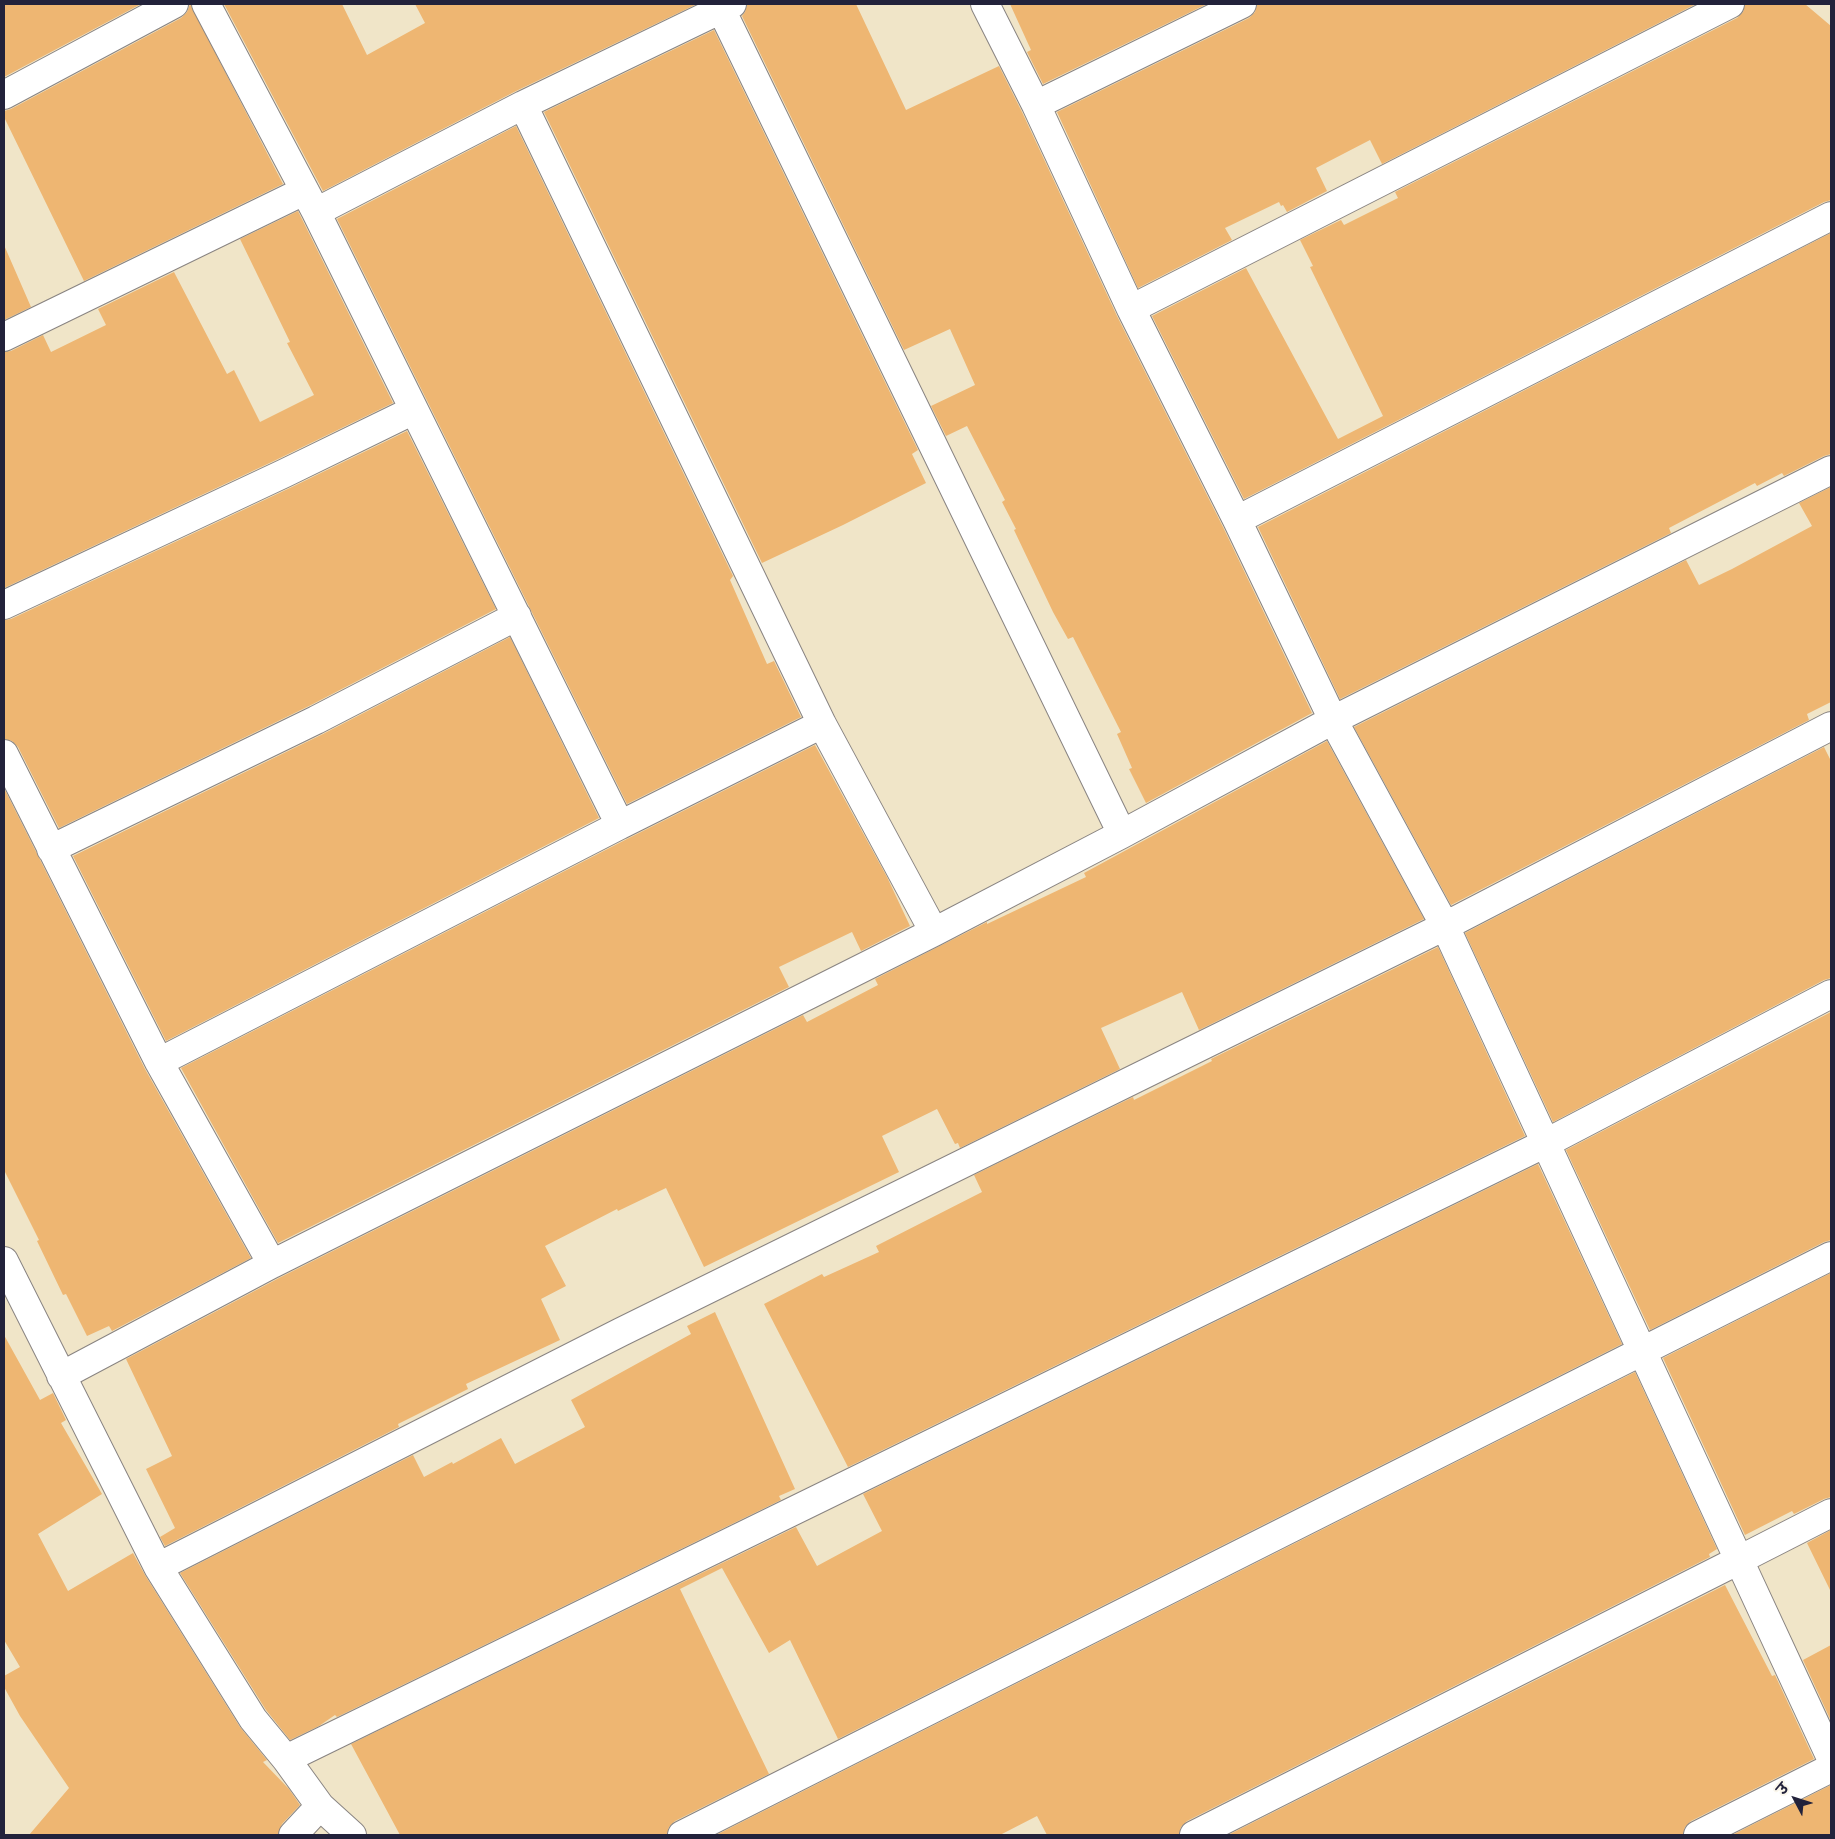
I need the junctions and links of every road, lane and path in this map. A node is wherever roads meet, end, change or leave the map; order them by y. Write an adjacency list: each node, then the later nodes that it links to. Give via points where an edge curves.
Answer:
1 (174, 4): 7 (street)
2 (206, 4): 10 (street)
3 (985, 4): 9 (street)
4 (1242, 4): 9 (street)
5 (1730, 4): 12 (street)
6 (726, 6): 8 (street); 24 (street)
7 (4, 95)
8 (523, 105): 10 (street); 20 (street)
9 (1036, 105): 12 (street)
10 (310, 201): 13 (street); 14 (street)
11 (1831, 216): 16 (street)
12 (1131, 309): 16 (street)
13 (4, 337)
14 (414, 410): 17 (street); 18 (street)
15 (1831, 470): 19 (street)
16 (1237, 520): 19 (street)
17 (4, 605)
18 (517, 616): 23 (street); 25 (street, via 316,720)
19 (1332, 720): 24 (street); 26 (street)
20 (822, 724): 23 (street); 27 (street)
21 (1831, 726): 26 (street)
22 (4, 754): 25 (street)
23 (620, 825): 29 (street)
24 (1122, 834): 27 (street)
25 (51, 849): 29 (street)
26 (1445, 926): 30 (street); 38 (street, via 621,1332)
27 (934, 932): 33 (street)
28 (1831, 994): 30 (street)
29 (159, 1062): 33 (street)
30 (1546, 1143): 34 (street); 40 (street)
31 (1831, 1256): 34 (street)
32 (4, 1261): 35 (street)
33 (272, 1264): 35 (street)
34 (1643, 1350): 37 (street); 45 (street)
35 (60, 1376): 38 (street)
36 (1831, 1513): 37 (street)
37 (1739, 1560): 39 (street); 46 (street)
38 (158, 1567): 40 (street, via 253,1719)
39 (1831, 1758)
40 (286, 1759): 42 (street)
41 (1831, 1768): 47 (street)
42 (320, 1806): 43 (street); 44 (street)
43 (293, 1835)
44 (352, 1835)
45 (682, 1835)
46 (1194, 1835)
47 (1698, 1835)

